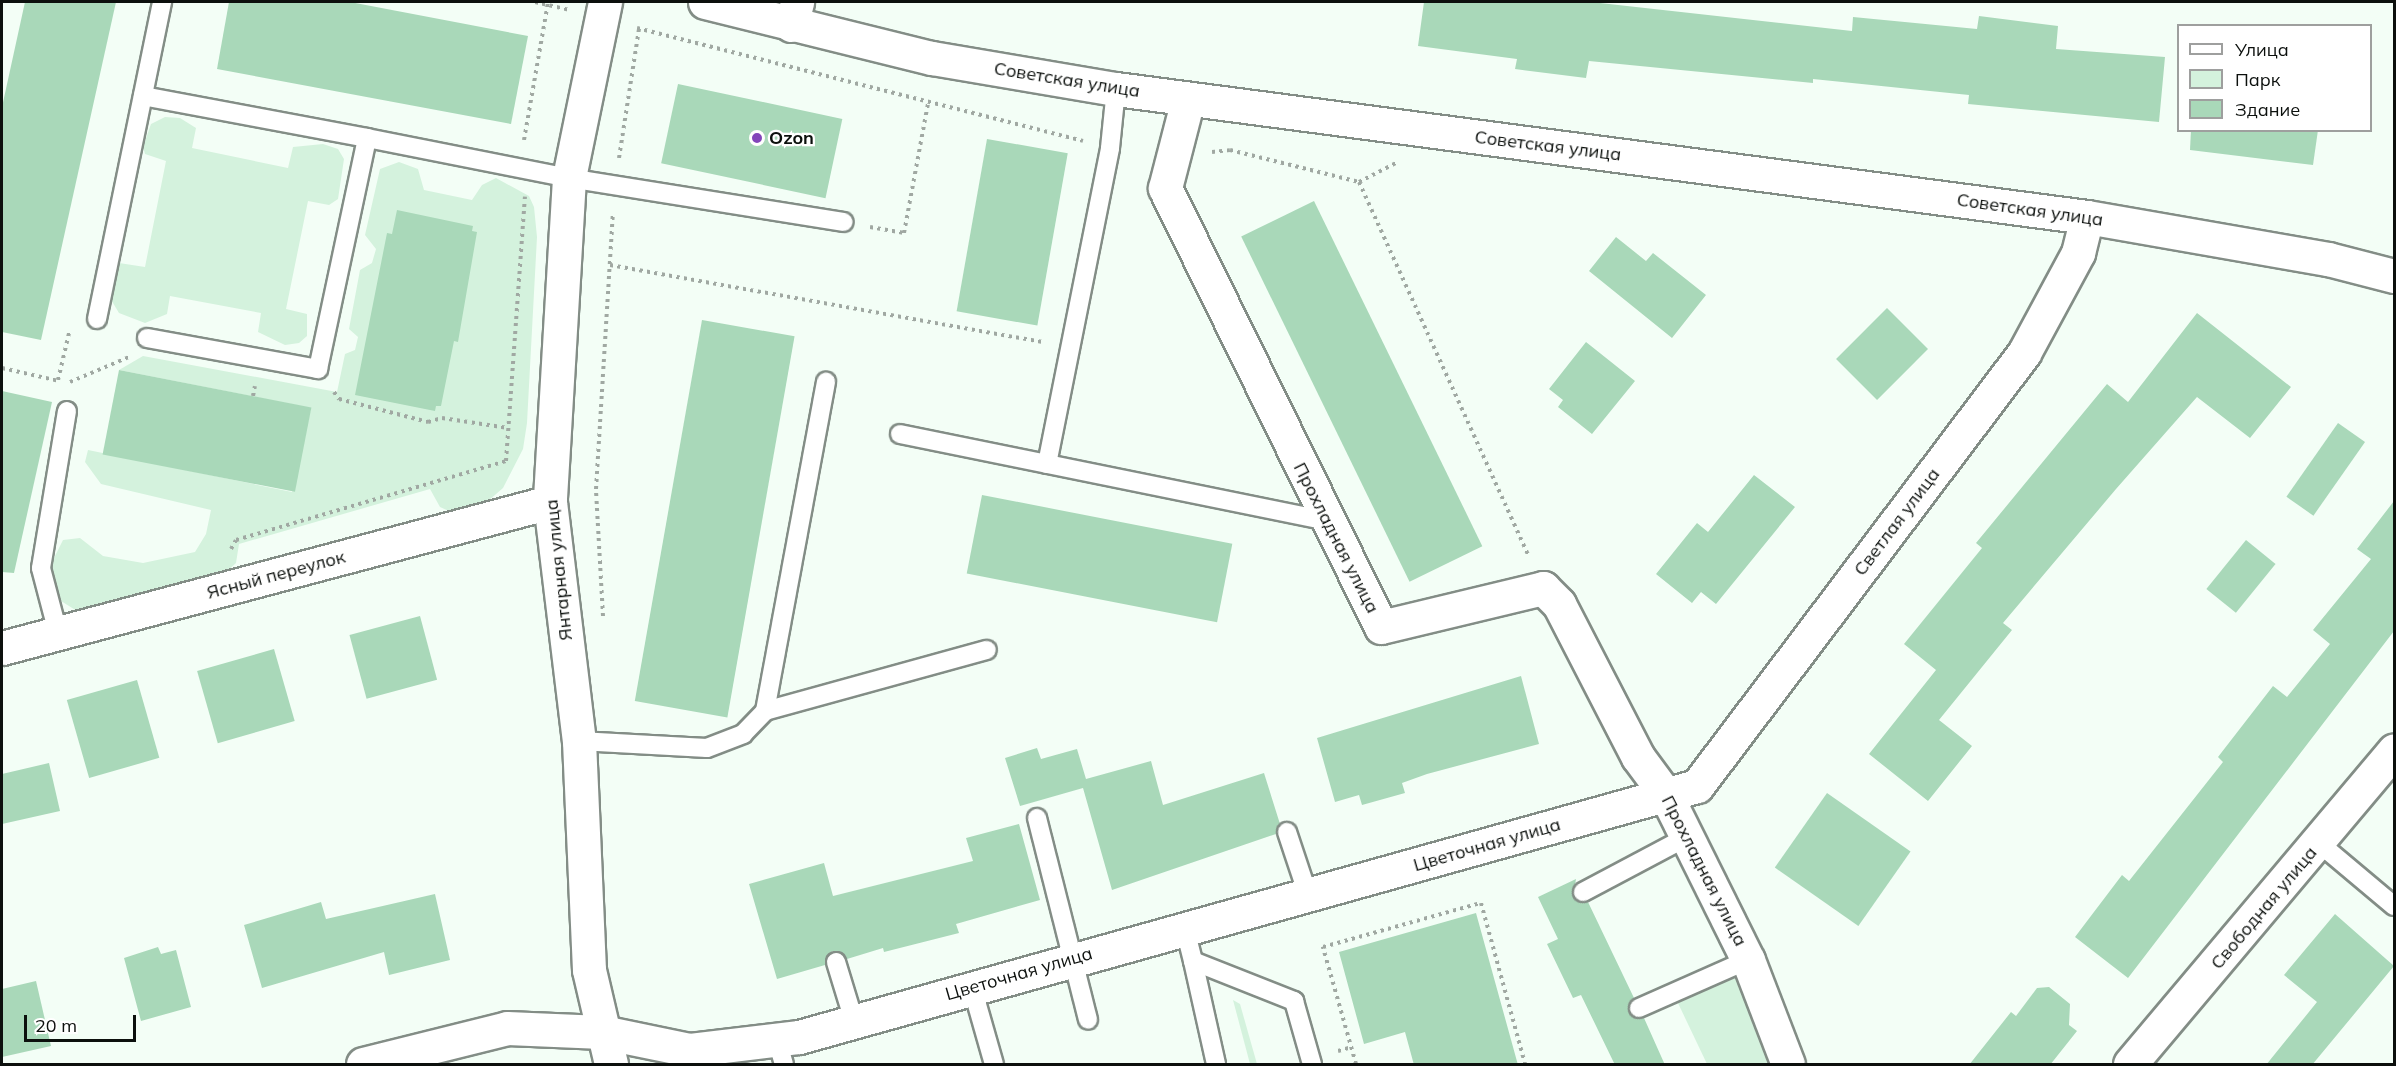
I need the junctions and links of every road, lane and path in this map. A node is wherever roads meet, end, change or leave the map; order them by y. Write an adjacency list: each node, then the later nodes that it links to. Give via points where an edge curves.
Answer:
1 (162, 2): 8 (lane)
2 (548, 2): 12 (path, via 522,153)
3 (605, 2): 13 (street, Янтарная улица)
4 (705, 2): 5 (street, Советская улица)
5 (794, 13): 7 (street, Советская улица, via 932,58)
6 (639, 28): 14 (path)
7 (1116, 89): 9 (street, Советская улица); 21 (lane, via 1110,148)
8 (143, 96): 11 (lane); 19 (lane)
9 (1188, 99): 15 (street, Советская улица); 31 (street, Прохладная улица, via 1165,189)
10 (928, 104): 16 (path, via 904,233)
11 (367, 138): 12 (lane); 24 (lane)
12 (526, 169): 13 (lane); 27 (path)
13 (569, 178): 14 (lane); 30 (street, Янтарная улица)
14 (615, 185): 16 (lane); 17 (path)
15 (2087, 217): 18 (street, Советская улица, via 2328,259); 40 (street, Светлая улица, via 2079,253 2024,353 1697,786)
16 (843, 222)
17 (610, 265): 21 (path); 33 (path, via 597,489)
18 (2394, 276)
19 (98, 319)
20 (147, 338): 24 (lane)
21 (1071, 347): 29 (lane)
22 (133, 356): 23 (path, via 68,383)
23 (2, 368)
24 (318, 369): 27 (path, via 339,399 428,422 442,418)
25 (826, 382): 37 (lane)
26 (67, 411): 34 (lane, via 41,568)
27 (508, 428): 32 (path, via 506,461 236,540)
28 (900, 434): 29 (lane)
29 (1047, 464): 31 (lane)
30 (550, 502): 34 (street, Ясный переулок); 38 (street, Янтарная улица)
31 (1326, 521): 40 (street, Прохладная улица, via 1381,627 1543,588 1558,604 1638,757)
32 (226, 559)
33 (603, 620)
34 (58, 633): 35 (street, Ясный переулок)
35 (2, 648)
36 (987, 650): 37 (lane)
37 (765, 711): 38 (lane, via 743,734 707,748)
38 (579, 741): 59 (street, Янтарная улица, via 589,970)
39 (2394, 750): 44 (street, Свободная улица)
40 (1666, 795): 43 (street, Прохладная улица); 46 (street, Цветочная улица)
41 (1037, 818): 51 (lane)
42 (1287, 832): 46 (lane)
43 (1687, 837): 45 (lane); 52 (street, Прохладная улица)
44 (2319, 843): 47 (lane); 69 (street, Свободная улица)
45 (1583, 892)
46 (1308, 895): 49 (street, Цветочная улица)
47 (2394, 906)
48 (1406, 925): 50 (path); 66 (path, via 1323,947); 67 (path, via 1481,903)
49 (1185, 929): 51 (street, Цветочная улица); 53 (lane)
50 (1408, 932)
51 (1072, 960): 55 (street, Цветочная улица); 57 (lane)
52 (1748, 960): 56 (lane); 68 (street, Прохладная улица)
53 (1193, 961): 64 (lane); 65 (lane, via 1294,1001)
54 (836, 962): 58 (lane)
55 (972, 987): 58 (street, Цветочная улица); 63 (lane)
56 (1639, 1008)
57 (1088, 1020)
58 (854, 1021): 60 (street, Цветочная улица)
59 (602, 1032): 60 (street, Цветочная улица, via 690,1050); 61 (street, Цветочная улица, via 507,1028); 62 (street, Янтарная улица)
60 (781, 1052)
61 (363, 1065)
62 (611, 1065)
63 (994, 1065)
64 (1216, 1065)
65 (1312, 1065)
66 (1356, 1065)
67 (1525, 1065)
68 (1788, 1065)
69 (2130, 1065)

